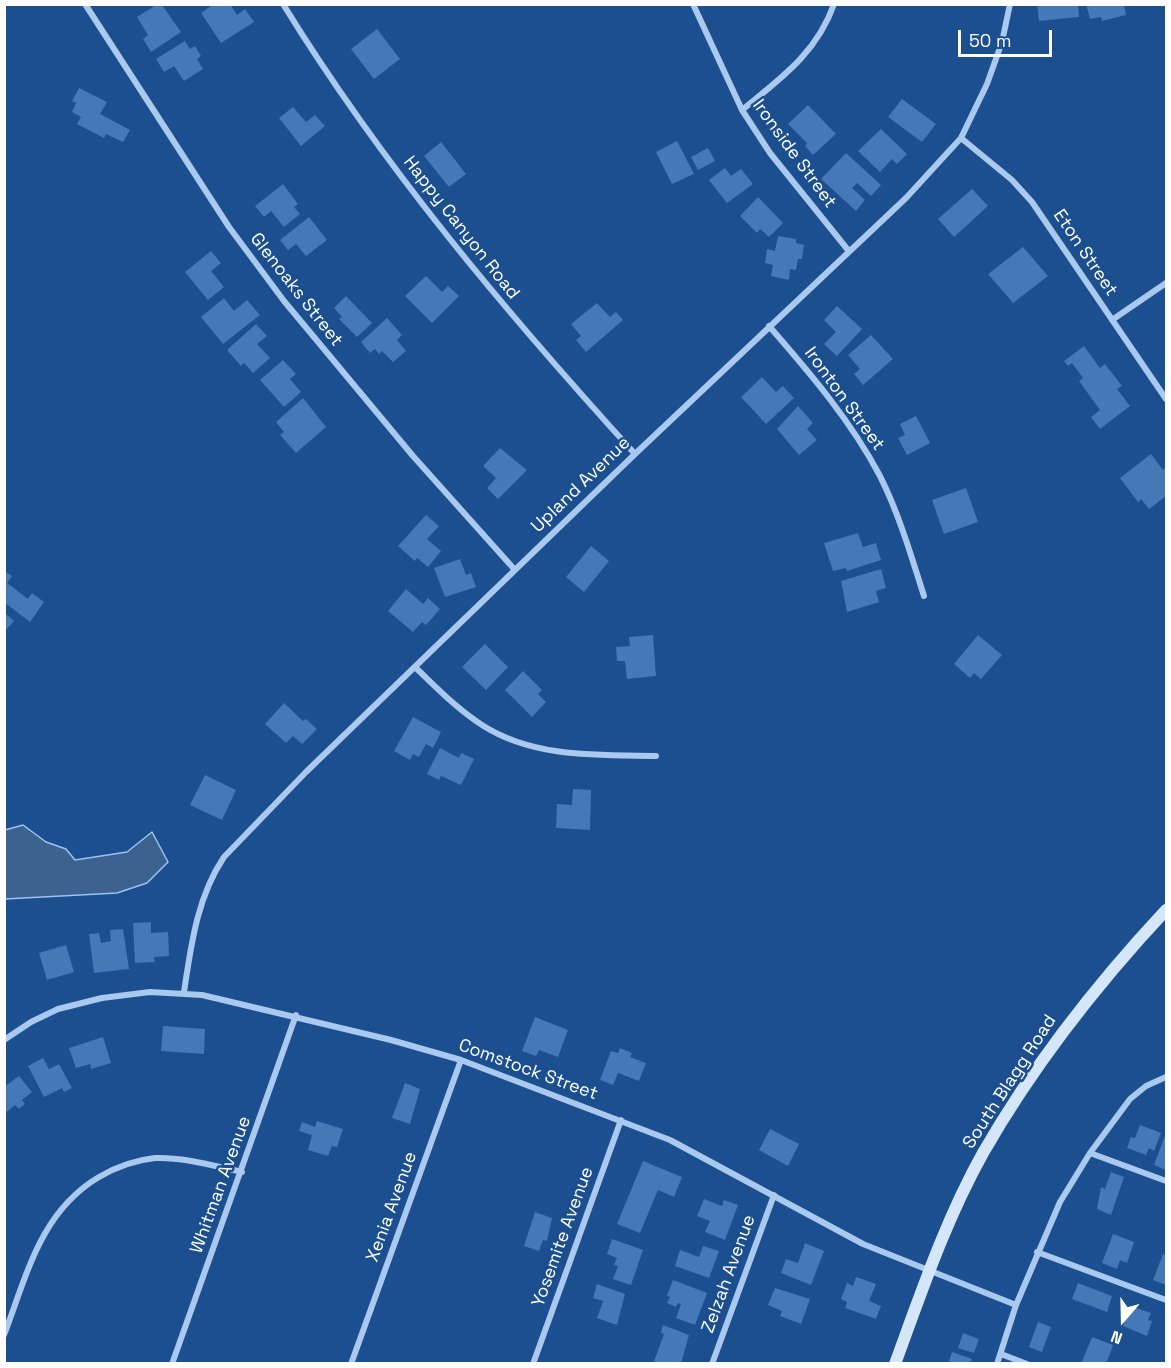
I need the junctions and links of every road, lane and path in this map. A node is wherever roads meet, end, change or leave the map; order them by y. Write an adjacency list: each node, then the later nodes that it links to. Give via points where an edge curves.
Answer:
1 (85, 4): 14 (street, Glenoaks Street, via 229,227 284,301 413,456)
2 (283, 4): 13 (street, Happy Canyon Road, via 364,129 465,260)
3 (693, 4): 6 (street, Ironside Street)
4 (834, 4): 6 (street, via 827,24 810,50)
5 (1010, 4): 7 (street, Upland Avenue, via 987,84)
6 (742, 110): 8 (street, Ironside Street, via 770,153)
7 (961, 138): 8 (street, Upland Avenue, via 906,198); 10 (street, Eton Street, via 1032,202)
8 (848, 250): 11 (street, Upland Avenue)
9 (1167, 283): 10 (street)
10 (1112, 320): 12 (street, Eton Street)
11 (769, 326): 13 (street, Upland Avenue); 15 (street, Ironton Street, via 853,430 875,468 902,528)
12 (1167, 399)
13 (635, 454): 14 (street, Upland Avenue)
14 (515, 570): 16 (street, Upland Avenue)
15 (924, 596)
16 (416, 668): 17 (street, via 459,709 523,744 553,752); 19 (street, Upland Avenue, via 306,772 224,857 198,914)
17 (656, 756)
18 (1167, 910): 30 (main road, South Blagg Road, via 1112,969 1056,1039 1014,1101 982,1155)
19 (184, 992): 20 (street, Comstock Street); 21 (street, Comstock Street, via 102,998 58,1009)
20 (296, 1016): 22 (street, Comstock Street); 26 (street, Whitman Avenue)
21 (4, 1040)
22 (461, 1060): 24 (street, Comstock Street); 36 (street, Xenia Avenue)
23 (1167, 1077): 25 (street, via 1130,1099)
24 (621, 1120): 28 (street, Comstock Street, via 670,1140); 37 (street, Yosemite Avenue)
25 (1090, 1153): 27 (street); 29 (street, via 1060,1202)
26 (242, 1172): 33 (street, via 155,1158 111,1170 82,1187 52,1218); 35 (street, Whitman Avenue)
27 (1167, 1181)
28 (774, 1196): 30 (street, Comstock Street, via 863,1244); 38 (street, Zelzah Avenue)
29 (1037, 1252): 31 (street); 32 (street)
30 (929, 1270): 32 (street, Comstock Street); 39 (main road, South Blagg Road)
31 (1167, 1300)
32 (1016, 1305): 34 (street)
33 (4, 1335)
34 (1000, 1354): 40 (street); 41 (street)
35 (172, 1364)
36 (351, 1364)
37 (533, 1364)
38 (712, 1364)
39 (895, 1364)
40 (997, 1364)
41 (1027, 1364)

